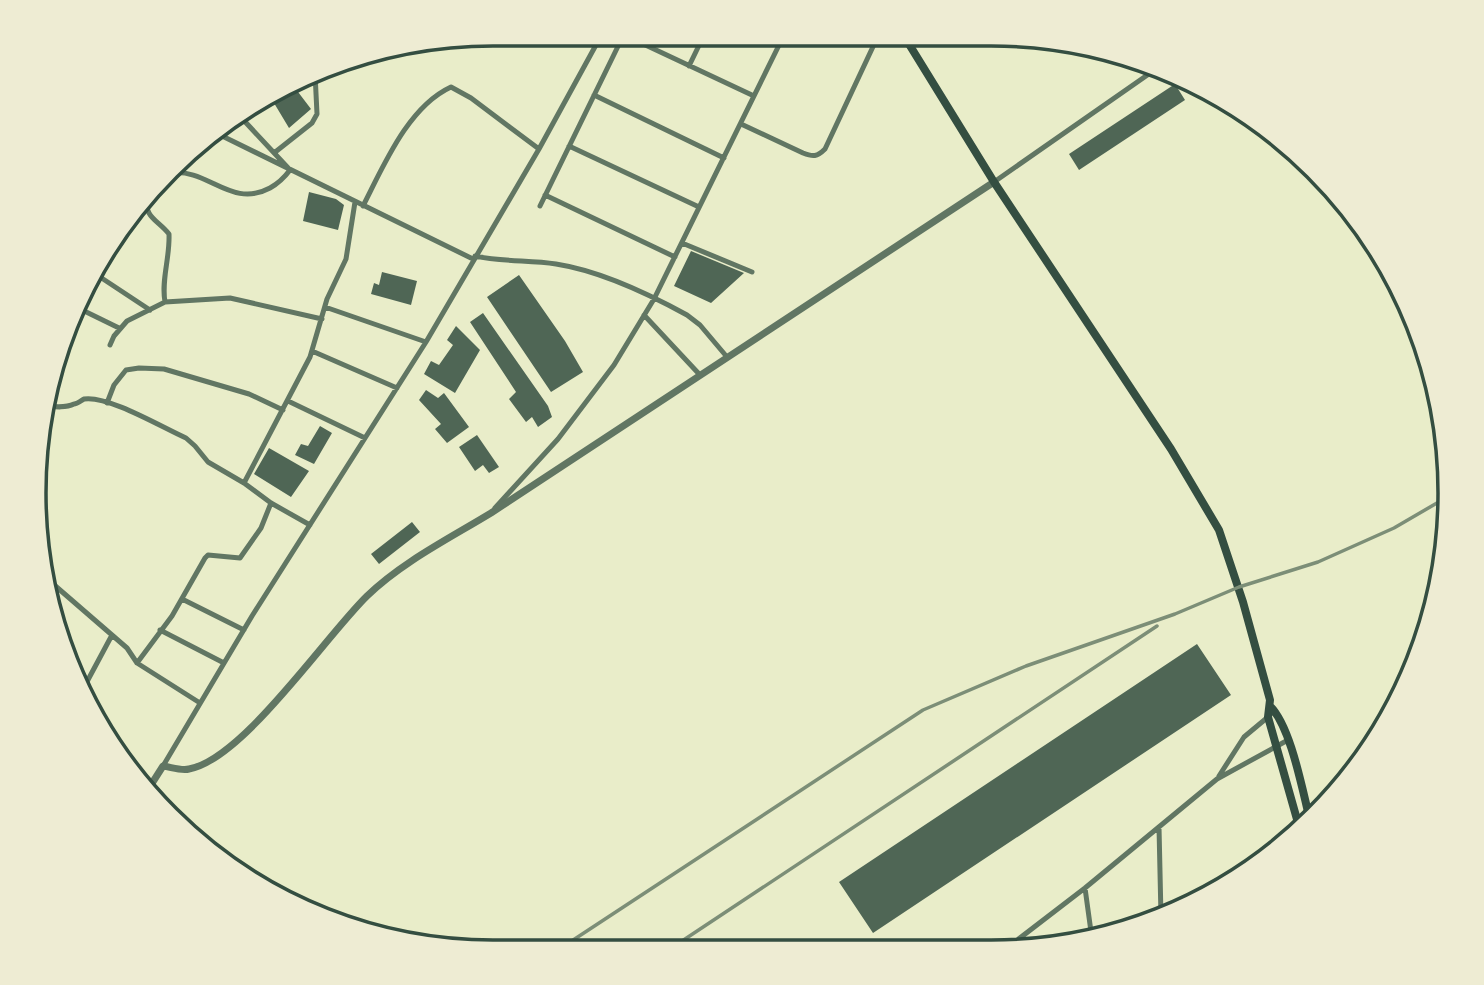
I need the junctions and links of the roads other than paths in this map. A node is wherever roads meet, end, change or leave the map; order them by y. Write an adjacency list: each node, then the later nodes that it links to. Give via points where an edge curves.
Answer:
1 (596, 45): 17 (street)
2 (618, 45): 11 (street)
3 (646, 45): 8 (street)
4 (699, 45): 8 (street)
5 (779, 45): 12 (street)
6 (874, 45): 14 (street, via 819,155 813,157)
7 (910, 45): 22 (main road)
8 (690, 66): 12 (street)
9 (1148, 74): 22 (street)
10 (315, 83): 18 (street, via 317,114 312,123)
11 (594, 94): 16 (street); 19 (street)
12 (754, 96): 14 (street)
13 (244, 121): 18 (street)
14 (741, 124): 19 (street)
15 (222, 136): 20 (street)
16 (569, 146): 23 (street); 27 (street)
17 (540, 149): 25 (street, via 451,87 433,96 414,116); 31 (street)
18 (274, 153): 20 (street)
19 (724, 158): 27 (street)
20 (290, 170): 21 (street, via 278,184 248,195); 24 (street)
21 (180, 172)
22 (994, 182): 45 (street); 66 (main road, via 1219,530)
23 (545, 195): 26 (street); 30 (street)
24 (355, 202): 25 (street); 36 (street, via 346,259)
25 (363, 206): 31 (street)
26 (540, 206)
27 (699, 207): 29 (street)
28 (147, 210): 35 (street, via 169,234)
29 (682, 243): 30 (street); 32 (street)
30 (674, 257): 34 (street)
31 (474, 258): 34 (street, via 572,267); 42 (street)
32 (752, 272)
33 (101, 277): 37 (street)
34 (654, 299): 39 (street); 45 (street, via 700,325)
35 (165, 302): 37 (street); 40 (street, via 230,298)
36 (325, 307): 40 (street); 42 (street)
37 (150, 310): 41 (street)
38 (85, 311): 41 (street)
39 (644, 315): 46 (street); 55 (street, via 614,365 558,439)
40 (322, 318): 44 (street)
41 (119, 328): 43 (street)
42 (426, 341): 47 (street)
43 (110, 345)
44 (312, 351): 47 (street); 48 (street)
45 (727, 357): 46 (street)
46 (700, 375): 55 (street)
47 (397, 388): 52 (street)
48 (288, 401): 51 (street); 52 (street)
49 (107, 403): 50 (street, via 83,399); 51 (street, via 125,370 139,368 164,369 249,394); 53 (street, via 186,438 208,462)
50 (54, 407)
51 (283, 410): 53 (street)
52 (365, 438): 56 (street)
53 (244, 483): 54 (street)
54 (271, 503): 56 (street); 58 (street, via 261,528 240,558 208,555)
55 (491, 513): 71 (street, via 368,595 243,737 210,762 187,770)
56 (310, 525): 60 (street)
57 (55, 585): 61 (street)
58 (181, 599): 59 (street); 60 (street)
59 (160, 630): 62 (street); 63 (street)
60 (244, 630): 63 (street)
61 (112, 635): 62 (street); 64 (street)
62 (137, 663): 65 (street)
63 (224, 663): 65 (street)
64 (88, 681)
65 (200, 703): 71 (street)
66 (1270, 703): 67 (main road); 68 (main road)
67 (1279, 714): 68 (street); 69 (main road)
68 (1268, 717): 70 (main road); 72 (street, via 1244,737)
69 (1288, 740): 70 (street); 74 (main road)
70 (1277, 746): 72 (street); 75 (main road)
71 (163, 766): 73 (street)
72 (1217, 779): 76 (street)
73 (152, 783)
74 (1307, 810)
75 (1297, 819)
76 (1159, 827): 77 (street); 78 (street)
77 (1085, 888): 79 (street); 80 (street)
78 (1161, 906)
79 (1091, 928)
80 (1019, 939)

